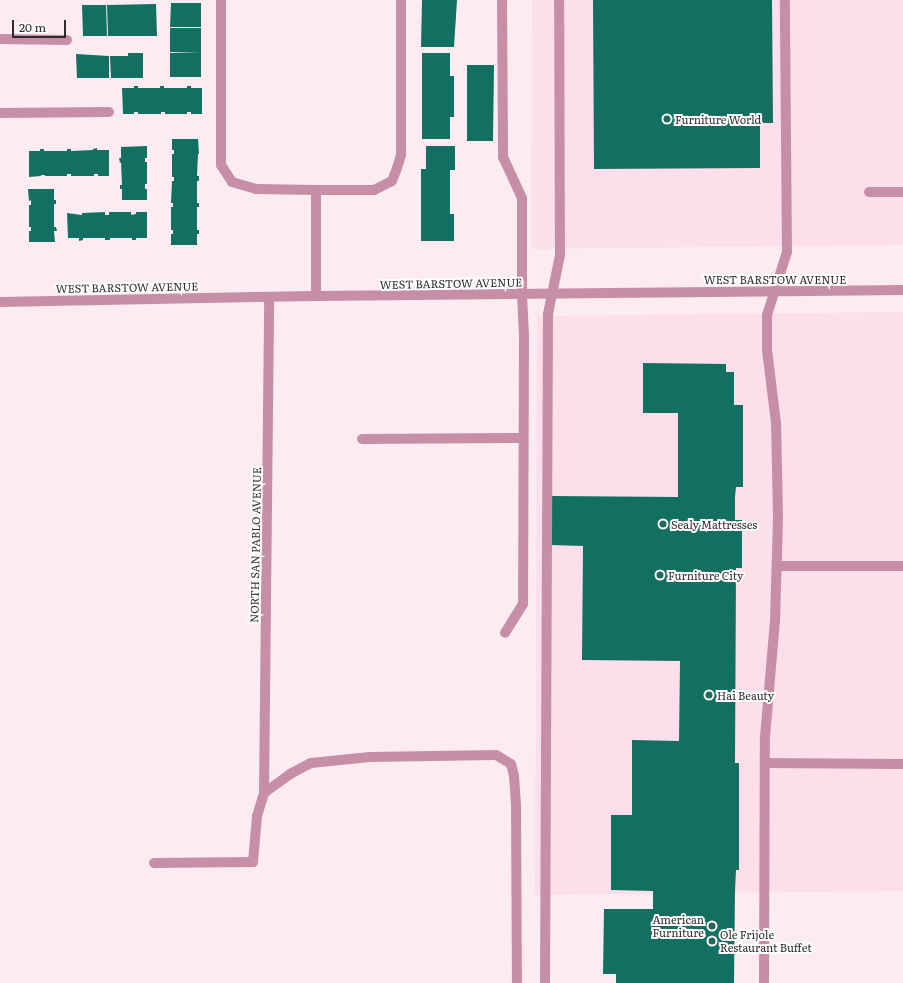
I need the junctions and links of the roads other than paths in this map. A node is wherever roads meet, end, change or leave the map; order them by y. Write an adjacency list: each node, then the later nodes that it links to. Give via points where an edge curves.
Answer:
1 (221, 0): 10 (street, via 221,165 232,182 256,189)
2 (401, 0): 10 (street, via 401,155 392,181 374,190)
3 (502, 0): 16 (street, via 503,157 522,198)
4 (559, 0): 15 (street, via 560,255)
5 (785, 0): 14 (street, via 787,252)
6 (0, 39): 7 (street)
7 (67, 40)
8 (109, 112): 9 (street)
9 (0, 113)
10 (316, 190): 17 (street)
11 (869, 192): 12 (street)
12 (903, 192)
13 (903, 290): 14 (street, WEST BARSTOW AVENUE)
14 (774, 291): 15 (street, WEST BARSTOW AVENUE); 22 (street, via 767,315 767,343 776,438)
15 (553, 293): 16 (street, WEST BARSTOW AVENUE); 30 (street, via 548,321)
16 (522, 294): 17 (street, WEST BARSTOW AVENUE); 21 (street)
17 (316, 296): 18 (street, WEST BARSTOW AVENUE)
18 (270, 297): 19 (street, WEST BARSTOW AVENUE); 27 (street, NORTH SAN PABLO AVENUE)
19 (0, 302)
20 (362, 438): 21 (street)
21 (524, 438): 24 (street, via 522,604)
22 (778, 566): 23 (street); 25 (street)
23 (903, 566)
24 (505, 633)
25 (765, 763): 26 (street); 31 (street)
26 (903, 764)
27 (264, 793): 28 (street, NORTH SAN PABLO AVENUE, via 257,816 253,862); 29 (street, via 290,774 311,764 370,757 496,755 505,759 511,764 514,776 516,806)
28 (154, 863)
29 (517, 983)
30 (545, 983)
31 (764, 983)

